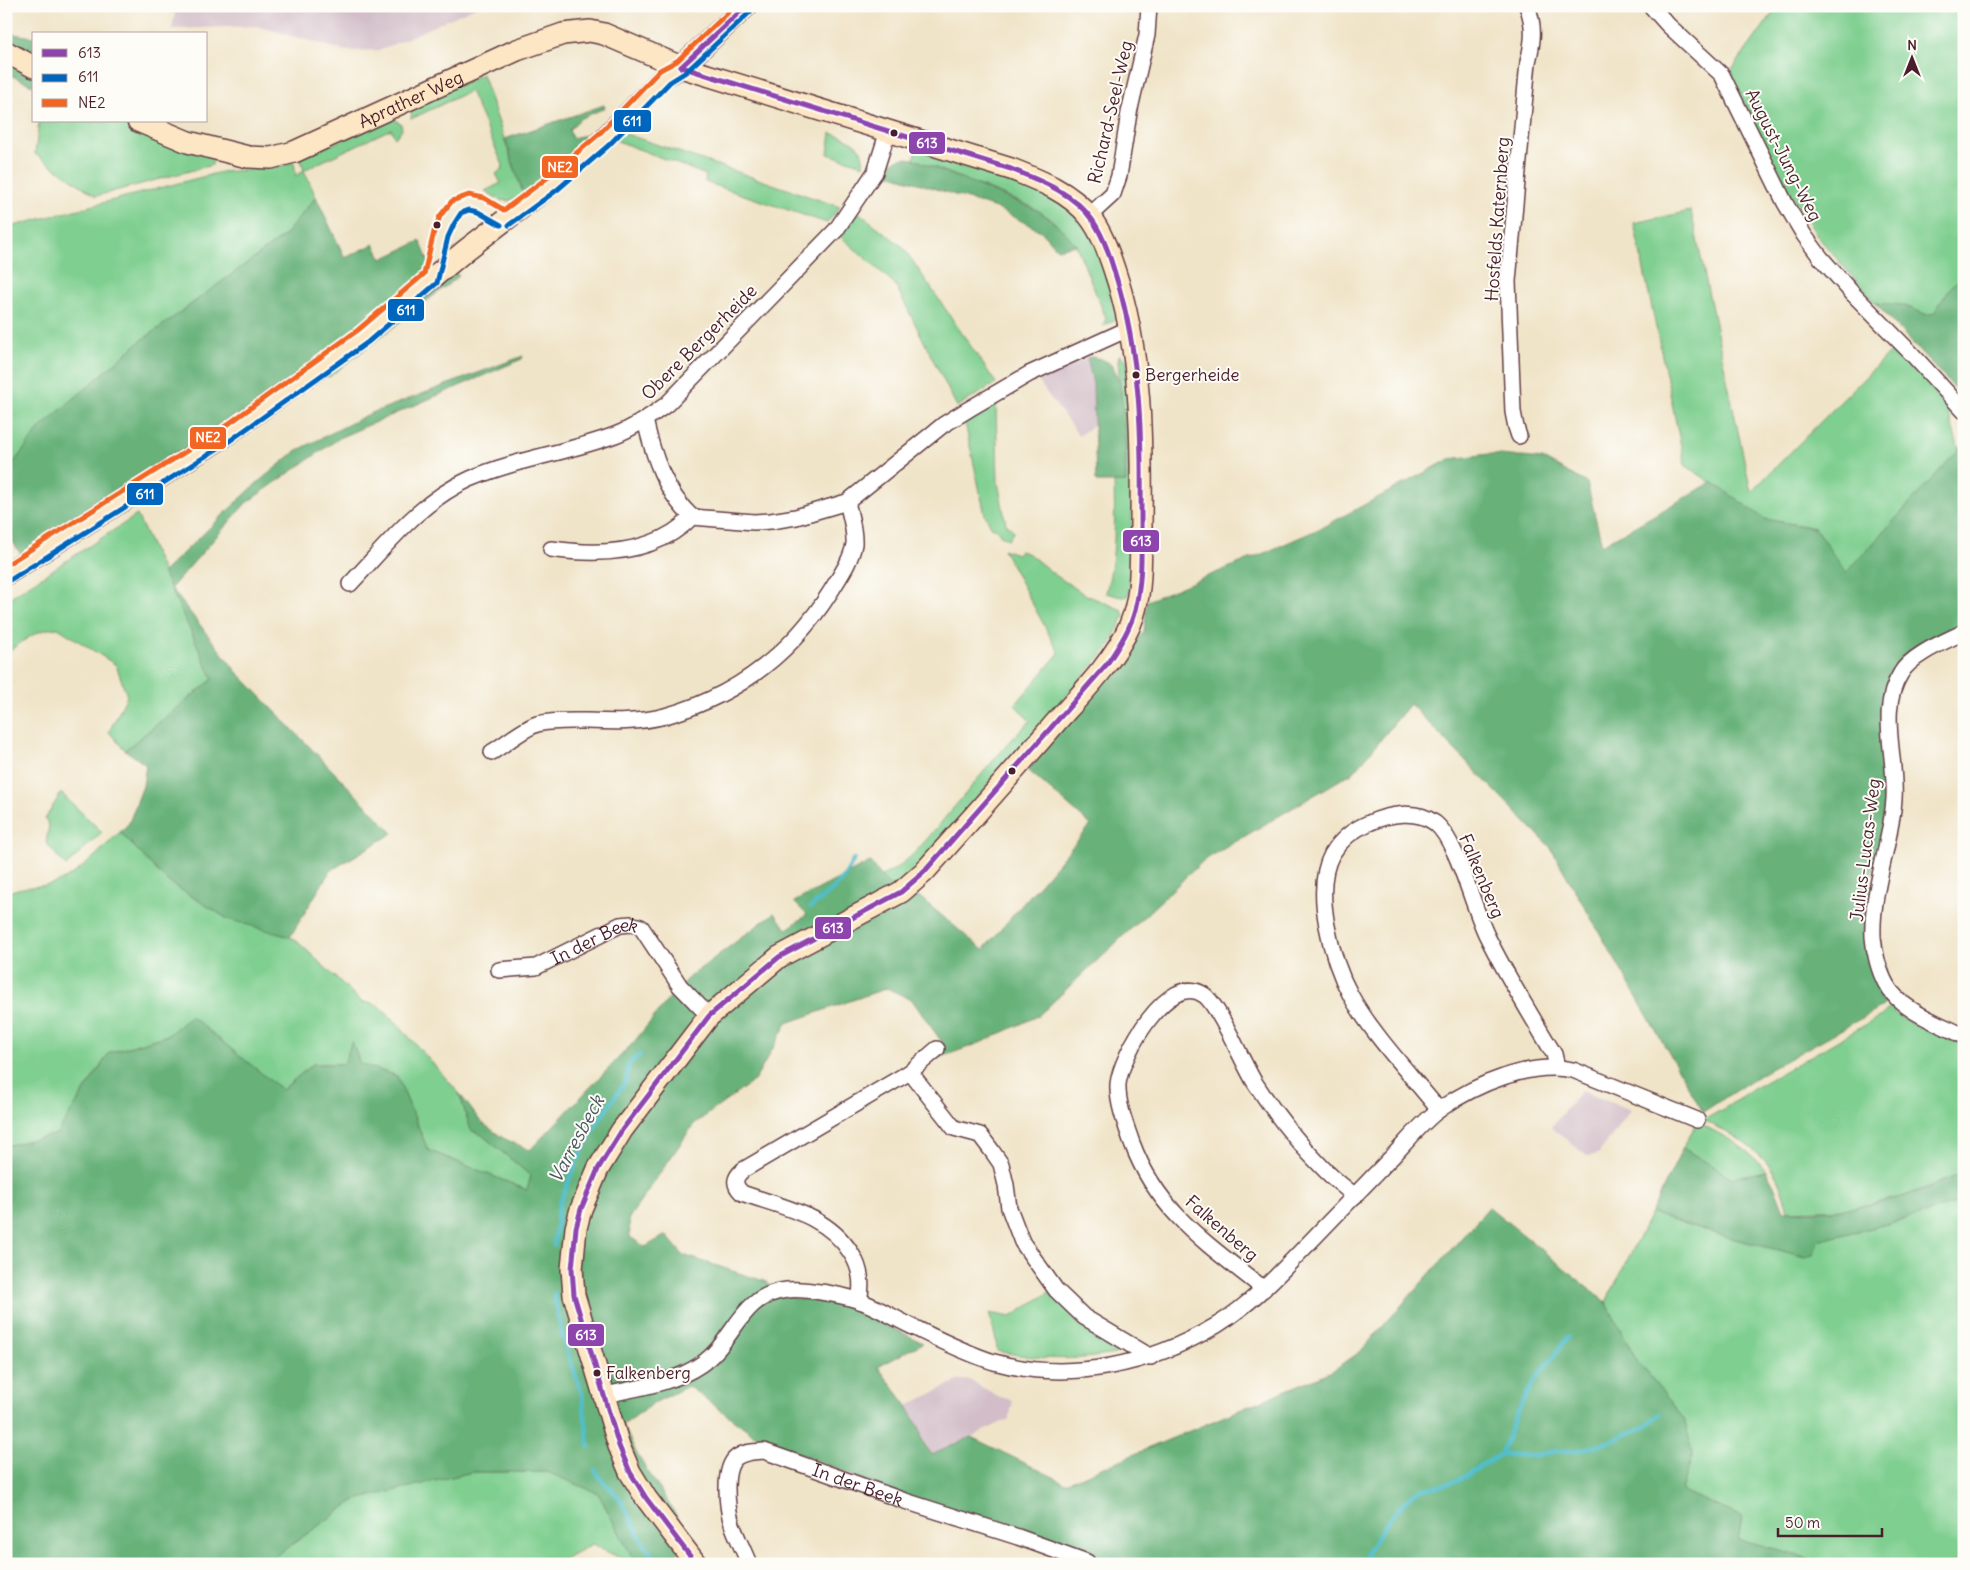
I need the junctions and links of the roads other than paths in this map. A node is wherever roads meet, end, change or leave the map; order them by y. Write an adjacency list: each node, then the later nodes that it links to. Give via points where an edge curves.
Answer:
1 (746, 6): 7 (street)
2 (1149, 6): 10 (street, Richard-Seel-Weg, via 1147,36 1129,113 1119,176 1113,194)
3 (1527, 6): 14 (street, Hosfelds Katernberg, via 1533,24 1533,39 1528,62 1508,281 1513,412)
4 (1652, 6): 12 (street, August-Jung-Weg, via 1722,75 1785,203 1821,258)
5 (6, 52): 6 (street)
6 (32, 66)
7 (680, 66): 8 (street, Aprather Weg, via 604,34 590,31 563,34 517,50 294,152 271,158 188,142); 9 (street); 18 (street, via 665,76 604,139 552,184 363,336 224,436)
8 (140, 122)
9 (888, 132): 10 (street, via 1044,182); 13 (street, Obere Bergerheide, via 875,172 836,230 666,404)
10 (1089, 216): 11 (street, via 1101,236 1122,293)
11 (1128, 329): 15 (street, via 1029,374 968,409 943,425); 23 (street, via 1138,385 1141,436 1140,586 1130,624 1119,645 1078,697 924,872 901,892 779,957)
12 (1964, 411)
13 (645, 420): 16 (street, via 663,477); 19 (street, Obere Bergerheide, via 616,435 505,466 443,494 415,514)
14 (1519, 436)
15 (847, 502): 16 (street, via 771,521); 21 (street, via 854,543 848,564 820,608 791,643 757,672 723,693 665,716 634,721 550,722 536,725)
16 (692, 517): 17 (street, via 680,529 642,546 579,553)
17 (551, 548)
18 (6, 574)
19 (350, 584)
20 (1964, 632): 24 (street, Julius-Lucas-Weg, via 1909,663 1900,673 1892,692 1888,720 1894,798 1877,893 1873,938 1883,976 1896,996 1915,1011)
21 (492, 752)
22 (499, 970): 23 (street, In der Beek, via 536,967 620,925 632,924 642,930 680,986)
23 (709, 1016): 34 (street, via 608,1152 589,1190 576,1228 572,1269 574,1295)
24 (1964, 1036)
25 (937, 1049): 27 (street)
26 (1557, 1067): 28 (street, via 1498,1079); 28 (street, Falkenberg, via 1554,1054 1486,934 1454,851 1442,831 1428,819 1418,816 1406,814 1378,819 1348,834 1328,864 1325,894 1330,944 1351,996); 29 (street, via 1573,1070)
27 (910, 1072): 32 (street, via 743,1170 735,1182 742,1193 812,1217 839,1236 861,1275); 33 (street, via 954,1128 980,1135 1001,1164 1009,1208 1022,1242 1056,1290 1084,1317)
28 (1438, 1110): 30 (street)
29 (1697, 1120)
30 (1355, 1196): 31 (street); 31 (street, Falkenberg, via 1321,1166 1278,1115 1244,1065 1214,1006 1205,995 1186,990 1162,1004 1139,1034 1121,1071 1119,1098 1132,1144 1146,1174 1188,1229)
31 (1264, 1289): 33 (street, via 1218,1324)
32 (859, 1301): 33 (street, via 959,1350 1014,1367 1090,1370); 34 (street, via 804,1290 764,1296 744,1312 719,1348 701,1364 665,1382)
33 (1151, 1357)
34 (604, 1395): 36 (street, via 630,1472)
35 (1087, 1562): 37 (street, In der Beek, via 764,1451 747,1452 736,1458 727,1478 732,1523)
36 (696, 1564)
37 (749, 1564)

